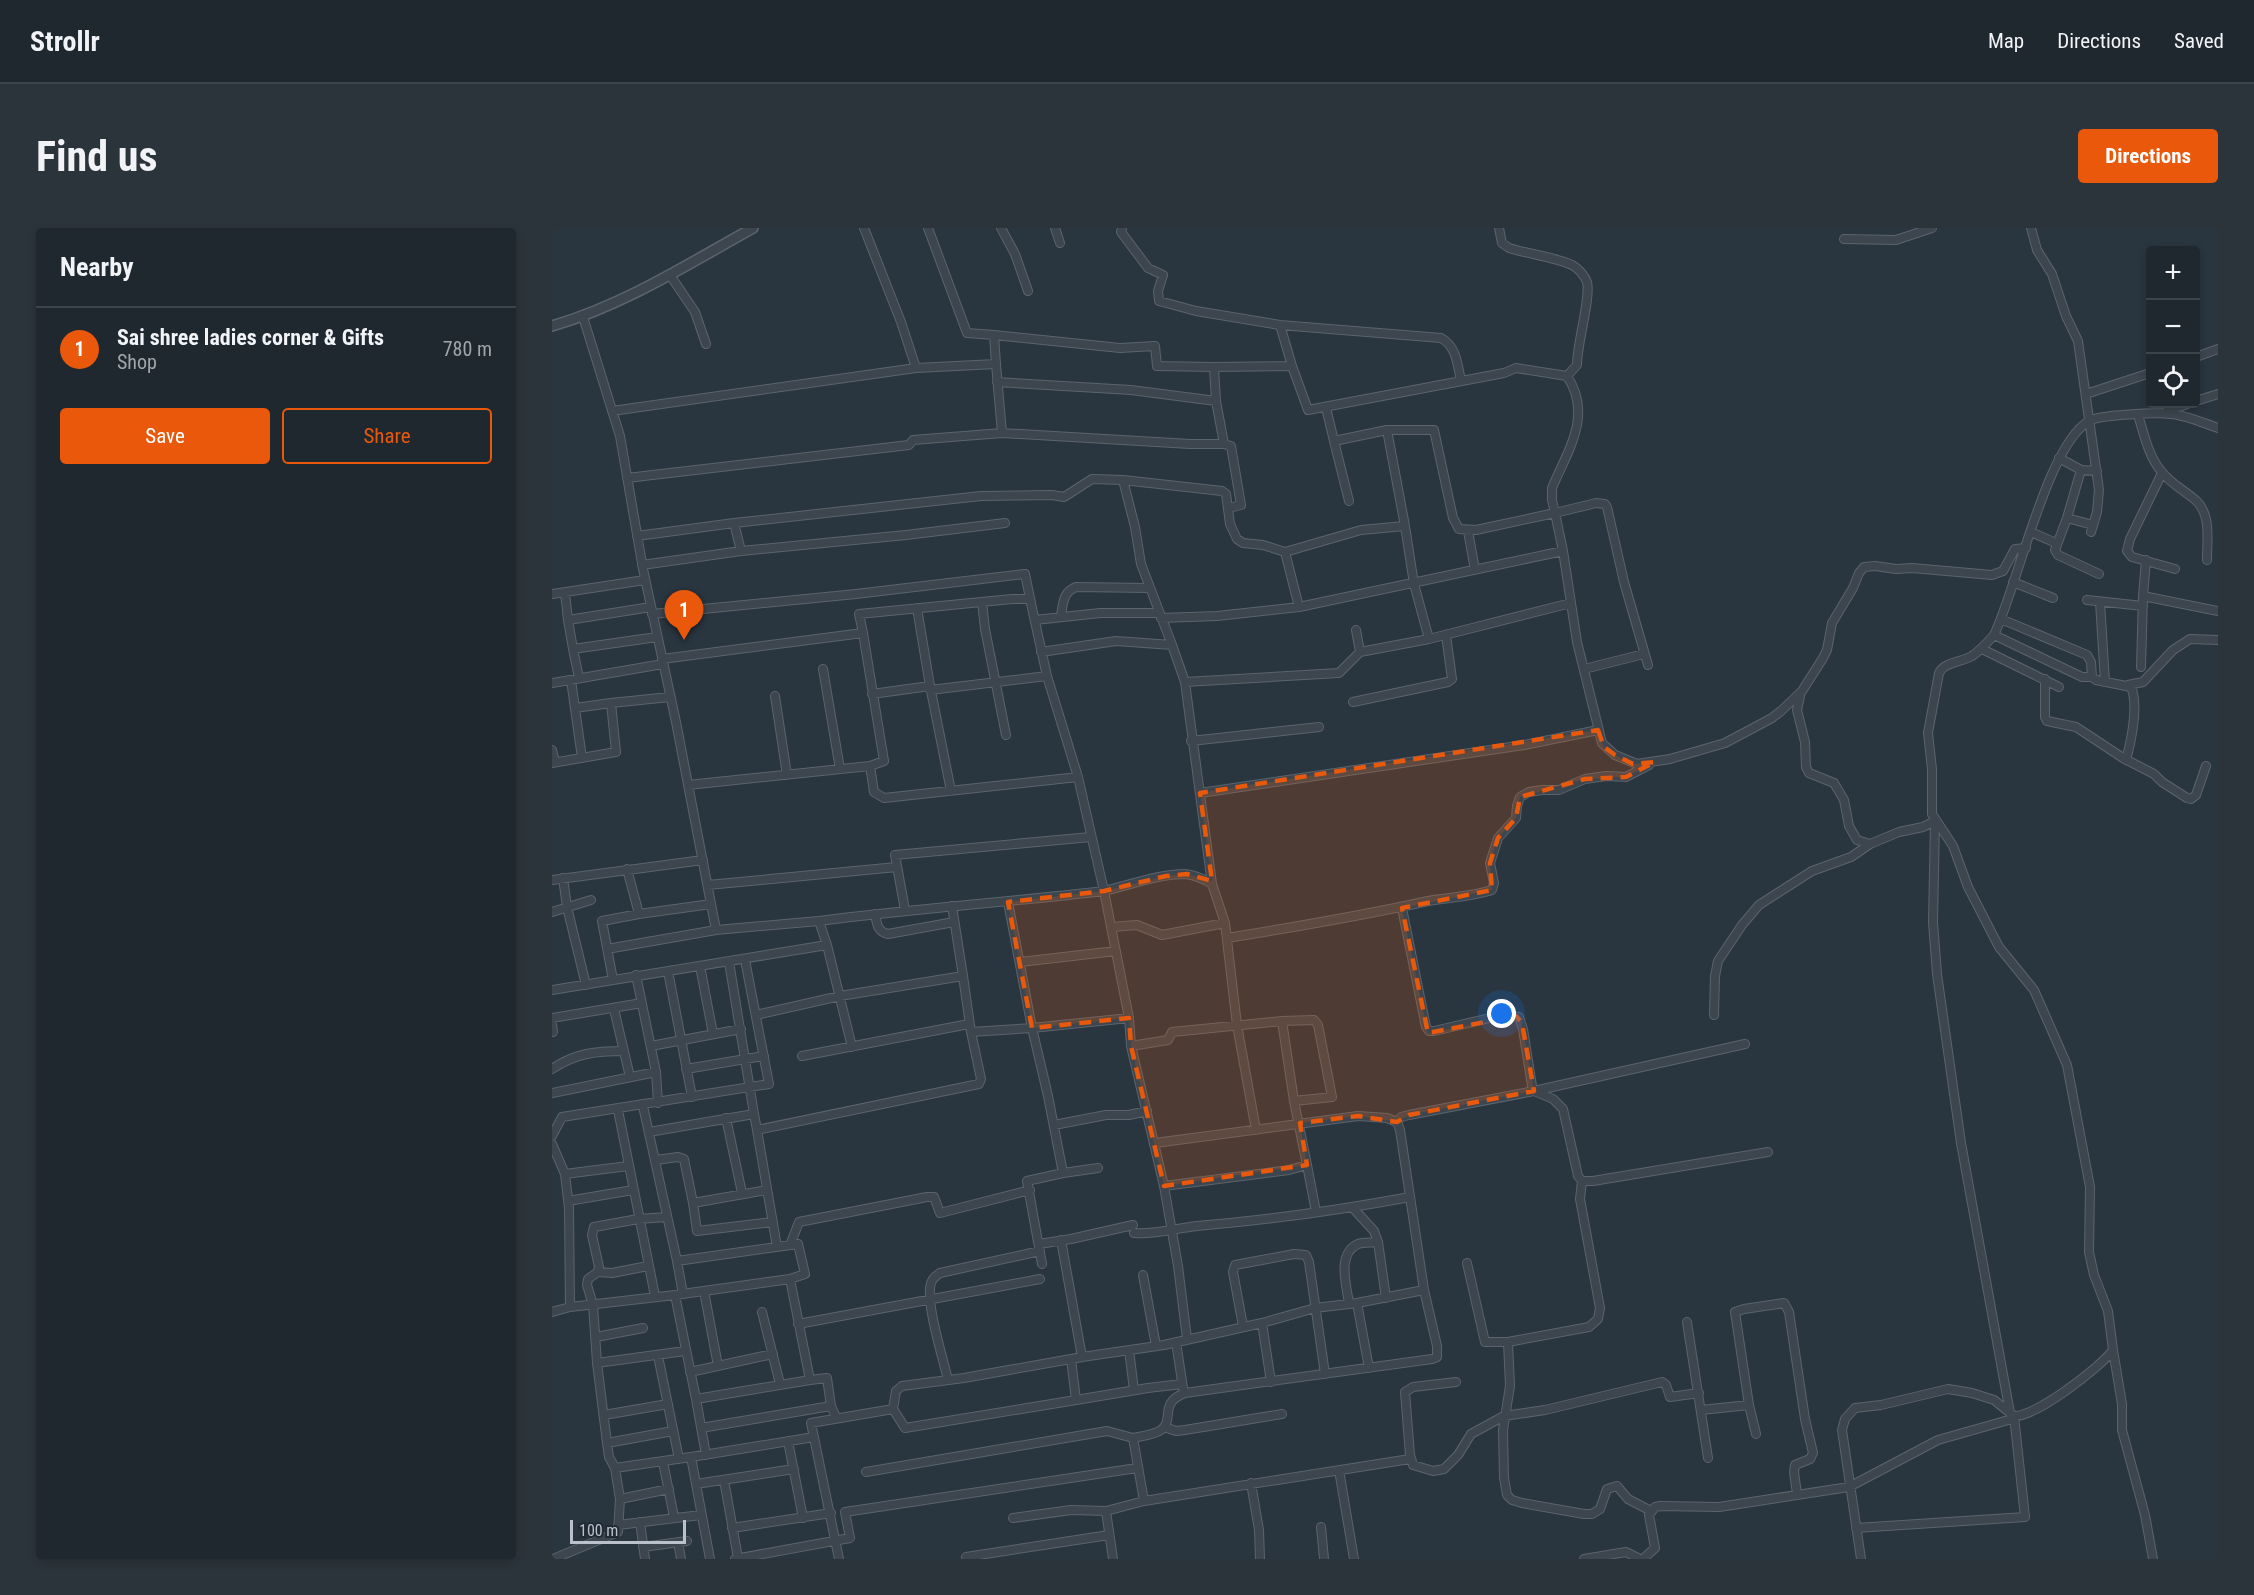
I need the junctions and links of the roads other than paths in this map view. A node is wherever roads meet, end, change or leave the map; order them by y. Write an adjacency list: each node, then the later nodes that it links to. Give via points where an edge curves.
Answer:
1 (753, 228): 12 (street)
2 (864, 228): 24 (street)
3 (928, 228): 17 (street, via 968,333)
4 (1001, 228): 13 (street)
5 (1055, 228): 11 (street)
6 (1122, 228): 15 (street, via 1121,232 1148,268 1163,275 1158,291 1160,301)
7 (1499, 228): 26 (street, via 1502,243 1509,248 1573,265 1587,283 1577,365)
8 (1932, 228): 10 (street, via 1896,240)
9 (2031, 228): 29 (street, via 2078,341)
10 (1844, 239)
11 (1060, 243)
12 (670, 275): 14 (street); 18 (street, via 695,312)
13 (1028, 291)
14 (583, 317): 16 (street); 35 (street)
15 (1280, 325): 22 (street); 27 (street, via 1441,338 1454,349)
16 (552, 326)
17 (994, 335): 21 (street); 23 (street, via 1120,348 1155,346 1157,366)
18 (706, 344)
19 (2218, 349): 20 (street)
20 (2200, 356)
21 (996, 363): 24 (street); 28 (street)
22 (1292, 366): 23 (street); 33 (street, via 1308,411)
23 (1214, 367): 32 (street)
24 (916, 368): 35 (street)
25 (2146, 375): 29 (street)
26 (1567, 376): 27 (street, via 1516,368); 52 (street, via 1577,396 1580,417 1552,488)
27 (1461, 380): 33 (street)
28 (997, 382): 32 (street, via 1131,390); 41 (street)
29 (2086, 394): 38 (street)
30 (2218, 394): 31 (street)
31 (2200, 400)
32 (1216, 401): 43 (street)
33 (1326, 408): 42 (street)
34 (2175, 408): 36 (street)
35 (612, 411): 48 (street)
36 (2161, 413): 37 (street); 39 (street)
37 (2138, 415): 38 (street); 47 (street, via 2152,459)
38 (2090, 419): 44 (street, via 2079,428); 46 (street)
39 (2218, 428)
40 (1387, 430): 42 (street); 56 (street); 57 (street, via 1434,430 1453,518 1459,529)
41 (1002, 433): 43 (street); 48 (street, via 913,440 909,445)
42 (1334, 441): 50 (street)
43 (1224, 444): 51 (street, via 1231,446 1241,505)
44 (2059, 458): 45 (street); 58 (street)
45 (2081, 470): 46 (street); 53 (street)
46 (2097, 471): 53 (street, via 2099,490 2092,528)
47 (2162, 472): 65 (street, via 2128,546 2129,555); 66 (street, via 2204,510)
48 (627, 478): 59 (street)
49 (1123, 480): 51 (street, via 1217,490 1226,494); 54 (street, via 1092,479 1064,497 981,496); 74 (street)
50 (1349, 501)
51 (1229, 508): 63 (street, via 1230,524 1237,539)
52 (1555, 513): 57 (street); 64 (street); 106 (street, via 1596,503 1607,507)
53 (2067, 518): 60 (street)
54 (734, 523): 59 (street); 62 (street)
55 (1005, 523): 62 (street)
56 (1405, 526): 63 (street, via 1361,530); 73 (street)
57 (1468, 531): 69 (street)
58 (2031, 532): 60 (street); 61 (street)
59 (637, 536): 67 (street)
60 (2056, 543): 70 (street, via 2058,555)
61 (2026, 548): 72 (street); 123 (street, via 2015,549 2003,571 1992,575 1864,567 1832,622 1827,650)
62 (741, 551): 67 (street)
63 (1284, 552): 85 (street)
64 (1563, 552): 69 (street); 83 (street)
65 (2146, 560): 68 (street); 77 (street)
66 (2207, 560)
67 (642, 565): 71 (street)
68 (2175, 569)
69 (1475, 570): 73 (street)
70 (2099, 574)
71 (645, 580): 75 (street); 87 (street)
72 (2013, 582): 78 (street); 91 (street)
73 (1413, 584): 85 (street); 99 (street)
74 (1150, 588): 89 (street, via 1076,587 1066,593); 90 (street)
75 (565, 592): 76 (street); 92 (street)
76 (552, 594)
77 (2143, 596): 84 (street); 88 (street)
78 (2053, 598)
79 (2087, 600): 81 (street)
80 (982, 602): 82 (street, via 1030,599); 86 (street); 116 (street)
81 (2100, 602): 84 (street); 118 (street)
82 (1031, 603): 87 (street, via 1025,574 856,594); 93 (street)
83 (1571, 603): 96 (street); 111 (street)
84 (2143, 606): 109 (street)
85 (1299, 607): 90 (street, via 1217,616)
86 (917, 608): 95 (street, via 859,614); 122 (street)
87 (652, 610): 92 (street); 98 (street)
88 (2218, 611)
89 (1061, 616): 90 (street); 93 (street)
90 (1160, 616): 101 (street)
91 (2001, 619): 97 (street); 113 (street, via 2087,655)
92 (568, 620): 102 (street)
93 (1035, 620): 104 (street)
94 (1356, 630): 105 (street)
95 (863, 633): 107 (street); 124 (street)
96 (1446, 634): 99 (street); 127 (street, via 1452,680)
97 (1994, 635): 103 (street); 113 (street, via 2082,677)
98 (657, 637): 102 (street); 107 (street)
99 (1429, 639): 105 (street)
100 (2218, 640): 120 (street, via 2190,639 2173,650 2143,682)
101 (1172, 645): 104 (street, via 1116,641); 117 (street)
102 (573, 649): 114 (street)
103 (1982, 649): 115 (street); 147 (street, via 1944,667 1939,674 1928,733 1932,769 1930,809)
104 (1041, 652): 112 (street)
105 (1360, 652): 117 (street, via 1339,673)
106 (1644, 654): 108 (street); 111 (street)
107 (663, 662): 114 (street); 126 (street)
108 (1647, 665)
109 (2141, 667)
110 (823, 669): 141 (street)
111 (1584, 669): 131 (street)
112 (1047, 676): 116 (street); 143 (street)
113 (2092, 676): 118 (street)
114 (575, 679): 119 (street); 129 (street)
115 (2045, 680): 121 (street); 136 (street, via 2047,721 2076,727)
116 (996, 682): 122 (street); 132 (street)
117 (1185, 682): 133 (street)
118 (2105, 682): 120 (street)
119 (552, 683)
120 (2128, 685): 136 (street, via 2133,690 2133,734)
121 (2059, 687)
122 (930, 688): 124 (street); 145 (street)
123 (1802, 691): 138 (street, via 1772,718 1740,736); 149 (street, via 1797,710 1806,767 1809,773 1834,783 1857,840)
124 (872, 694): 139 (street, via 884,761)
125 (775, 696): 142 (street)
126 (670, 697): 128 (street); 144 (street)
127 (1353, 702)
128 (611, 703): 129 (street); 135 (street, via 616,752)
129 (575, 708): 135 (street)
130 (1318, 727): 133 (street)
131 (1598, 730): 138 (street, via 1604,747 1616,755 1637,764); 146 (street, via 1524,745)
132 (1006, 735)
133 (1191, 741): 146 (street)
134 (552, 750): 137 (street)
135 (582, 758): 137 (street)
136 (2126, 760): 140 (street, via 2191,799)
137 (553, 762)
138 (1655, 762): 163 (street, via 1626,777 1585,779 1559,790 1529,792 1520,797 1516,818 1501,832 1490,863 1492,891)
139 (870, 766): 141 (street); 145 (street, via 874,792 884,798)
140 (2206, 766)
141 (840, 769): 142 (street)
142 (787, 775): 144 (street)
143 (1078, 777): 145 (street); 148 (street)
144 (688, 785): 150 (street)
145 (951, 791)
146 (1200, 793): 155 (street)
147 (1935, 821): 149 (street); 291 (street, via 1953,846 1968,887 1999,947 2043,1008 2067,1065 2090,1187 2089,1252 2108,1311); 319 (street, via 1933,922 1937,974 1961,1143)
148 (1091, 837): 151 (street, via 895,855); 157 (street)
149 (1870, 844): 191 (street, via 1851,857 1812,871 1759,904 1718,961)
150 (703, 860): 152 (street); 156 (street)
151 (897, 867): 156 (street); 164 (street)
152 (627, 869): 153 (street); 166 (street)
153 (563, 878): 154 (street); 162 (street)
154 (552, 880)
155 (1212, 884): 157 (street, via 1187,874); 170 (street)
156 (708, 885): 160 (street)
157 (1104, 891): 159 (street); 171 (street)
158 (591, 900): 162 (street)
159 (1008, 902): 161 (street); 179 (street)
160 (711, 904): 166 (street); 172 (street)
161 (952, 906): 164 (street); 169 (street)
162 (567, 907): 165 (street); 185 (street)
163 (1402, 908): 173 (street); 214 (street, via 1426,1027 1434,1031 1503,1015 1519,1017)
164 (905, 910): 167 (street)
165 (552, 912)
166 (639, 914): 175 (street, via 602,921)
167 (875, 914): 168 (street); 169 (street, via 880,931 888,934)
168 (819, 921): 172 (street); 174 (street)
169 (954, 922): 183 (street)
170 (1225, 923): 171 (street, via 1162,935 1137,925); 173 (street)
171 (1112, 927): 176 (street)
172 (716, 930): 175 (street)
173 (1227, 938): 195 (street)
174 (827, 945): 177 (street); 187 (street)
175 (607, 949): 184 (street)
176 (1116, 951): 179 (street); 193 (street)
177 (745, 960): 178 (street); 190 (street)
178 (729, 962): 180 (street); 198 (street)
179 (1020, 962): 197 (street)
180 (700, 966): 181 (street); 199 (street)
181 (668, 971): 182 (street); 200 (street)
182 (636, 975): 184 (street); 188 (street)
183 (963, 976): 187 (street); 196 (street)
184 (613, 980): 185 (street)
185 (586, 985): 186 (street)
186 (552, 990)
187 (840, 996): 190 (street); 204 (street)
188 (642, 1003): 189 (street); 202 (street)
189 (614, 1009): 192 (street); 205 (street)
190 (756, 1015): 206 (street)
191 (1714, 1016)
192 (552, 1018)
193 (1129, 1018): 197 (street); 203 (street)
194 (1282, 1021): 195 (street); 217 (street); 217 (street, via 1314,1020 1318,1025 1332,1097)
195 (1237, 1025): 203 (street, via 1172,1032 1168,1040); 228 (street)
196 (970, 1028): 197 (street); 204 (street); 227 (street, via 979,1084)
197 (1032, 1028): 226 (street)
198 (741, 1029): 199 (street); 208 (street)
199 (713, 1034): 200 (street)
200 (680, 1040): 202 (street); 210 (street)
201 (1745, 1044): 214 (street)
202 (651, 1046): 211 (street)
203 (1131, 1046): 221 (street)
204 (852, 1047): 207 (street)
205 (624, 1052): 209 (street, via 584,1053); 212 (street)
206 (764, 1056): 208 (street); 213 (street, via 769,1084)
207 (802, 1056)
208 (746, 1059): 210 (street); 213 (street)
209 (552, 1069)
210 (686, 1069): 216 (street)
211 (656, 1072): 212 (street); 218 (street)
212 (630, 1077): 215 (street)
213 (751, 1087): 216 (street); 222 (street)
214 (1534, 1091): 224 (street, via 1409,1115); 240 (street, via 1553,1099 1563,1109)
215 (552, 1093)
216 (692, 1096): 218 (street)
217 (1294, 1101): 225 (street)
218 (658, 1103): 219 (street)
219 (644, 1106): 220 (street); 229 (street)
220 (618, 1110): 230 (street, via 562,1117); 236 (street)
221 (1147, 1111): 226 (street); 231 (street)
222 (754, 1114): 223 (street); 227 (street)
223 (726, 1119): 229 (street); 245 (street)
224 (1397, 1122): 225 (street, via 1358,1116); 246 (street)
225 (1300, 1123): 228 (street); 235 (street)
226 (1054, 1125): 238 (street)
227 (757, 1130): 243 (street)
228 (1256, 1130): 231 (street)
229 (649, 1132): 234 (street)
230 (552, 1136)
231 (1155, 1143): 241 (street)
232 (552, 1144): 239 (street)
233 (1768, 1152): 240 (street)
234 (656, 1160): 248 (street, via 684,1159); 251 (street)
235 (1307, 1165): 241 (street); 250 (street)
236 (628, 1166): 239 (street); 242 (street)
237 (1098, 1168): 238 (street)
238 (1063, 1173): 244 (street, via 1028,1181)
239 (565, 1174): 247 (street)
240 (1582, 1181): 288 (street, via 1580,1199 1599,1299 1598,1319 1580,1330)
241 (1164, 1186): 254 (street)
242 (633, 1190): 247 (street); 252 (street)
243 (767, 1190): 245 (street); 253 (street)
244 (1030, 1190): 257 (street, via 940,1213 934,1197 927,1197 800,1222); 259 (street)
245 (742, 1193): 248 (street)
246 (1410, 1197): 249 (street); 268 (street)
247 (568, 1202): 276 (street)
248 (693, 1203): 253 (street, via 697,1231)
249 (1352, 1207): 250 (street); 256 (street, via 1372,1226)
250 (1316, 1212): 254 (street)
251 (667, 1217): 252 (street); 260 (street)
252 (638, 1219): 263 (street); 264 (street, via 594,1227)
253 (773, 1222): 258 (street)
254 (1170, 1229): 255 (street, via 1144,1234 1133,1229); 286 (street)
255 (1061, 1240): 259 (street); 295 (street)
256 (1378, 1242): 272 (street); 274 (street, via 1357,1245 1345,1260)
257 (790, 1245): 258 (street); 266 (street, via 798,1244 805,1275)
258 (777, 1247): 260 (street)
259 (1040, 1247): 262 (street); 273 (street, via 940,1273 931,1282)
260 (676, 1262): 270 (street)
261 (1467, 1263): 288 (street, via 1483,1339 1487,1343)
262 (1042, 1264)
263 (648, 1266): 264 (street); 271 (street)
264 (598, 1272): 275 (street, via 587,1282)
265 (1143, 1275): 289 (street)
266 (790, 1279): 269 (street); 282 (street)
267 (1040, 1279): 273 (street)
268 (1424, 1290): 272 (street); 299 (street, via 1437,1357)
269 (704, 1291): 270 (street); 298 (street)
270 (679, 1295): 271 (street); 292 (street)
271 (655, 1296): 275 (street)
272 (1386, 1298): 274 (street)
273 (930, 1300): 282 (street); 303 (street)
274 (1353, 1304): 277 (street); 299 (street)
275 (593, 1305): 276 (street); 285 (street)
276 (570, 1307): 278 (street)
277 (1315, 1308): 281 (street); 283 (street, via 1306,1255 1239,1263 1233,1272); 301 (street)
278 (552, 1312)
279 (762, 1312): 293 (street)
280 (1687, 1322): 309 (street)
281 (1262, 1323): 283 (street); 304 (street)
282 (798, 1324): 302 (street)
283 (1243, 1326): 286 (street)
284 (643, 1328): 285 (street)
285 (596, 1337): 297 (street)
286 (1187, 1340): 287 (street)
287 (1176, 1342): 289 (street); 307 (street)
288 (1508, 1342): 320 (street, via 1510,1386)
289 (1156, 1346): 290 (street)
290 (1129, 1350): 295 (street); 308 (street)
291 (2113, 1350): 319 (street, via 2063,1392 2033,1411); 379 (street, via 2122,1430)
292 (685, 1351): 294 (street); 300 (street)
293 (773, 1354): 298 (street); 306 (street)
294 (658, 1356): 297 (street); 312 (street)
295 (1082, 1358): 296 (street)
296 (1071, 1359): 303 (street); 311 (street)
297 (597, 1363): 318 (street)
298 (718, 1366): 300 (street)
299 (1369, 1368): 301 (street)
300 (690, 1372): 310 (street)
301 (1325, 1374): 304 (street)
302 (810, 1380): 306 (street); 314 (street, via 826,1378)
303 (948, 1380): 315 (street, via 902,1386 896,1391)
304 (1270, 1382): 307 (street)
305 (1456, 1382): 334 (street, via 1413,1387 1405,1392)
306 (780, 1383): 310 (street)
307 (1184, 1388): 308 (street); 322 (street, via 1169,1404)
308 (1134, 1390): 311 (street)
309 (1699, 1393): 316 (street); 320 (street, via 1670,1397 1662,1382)
310 (696, 1399): 323 (street)
311 (1076, 1400): 315 (street, via 905,1428)
312 (668, 1404): 318 (street); 324 (street)
313 (1749, 1405): 316 (street); 325 (street); 346 (street, via 1735,1312 1784,1303 1789,1312 1813,1453 1810,1459 1795,1465)
314 (831, 1406): 321 (street); 323 (street)
315 (893, 1409): 321 (street)
316 (1701, 1410): 332 (street)
317 (1282, 1414): 322 (street, via 1176,1431)
318 (604, 1415): 329 (street)
319 (2012, 1415): 344 (street, via 2012,1419 1938,1440); 344 (street, via 1994,1400 1948,1389 1855,1408 1845,1419 1842,1430); 360 (street, via 2025,1517)
320 (1504, 1416): 334 (street, via 1471,1434 1444,1468 1423,1469); 350 (street, via 1504,1478 1512,1500 1592,1514 1600,1509 1607,1489 1614,1486)
321 (836, 1417): 326 (street, via 811,1422)
322 (1164, 1427): 327 (street, via 1159,1432)
323 (701, 1428): 330 (street)
324 (673, 1431): 329 (street); 333 (street)
325 (1756, 1434)
326 (814, 1437): 328 (street); 351 (street)
327 (1133, 1438): 337 (street); 340 (street, via 1107,1431)
328 (788, 1441): 330 (street); 338 (street)
329 (606, 1443): 336 (street)
330 (706, 1455): 331 (street)
331 (691, 1457): 333 (street); 343 (street)
332 (1708, 1458)
333 (679, 1459): 335 (street)
334 (1410, 1459): 339 (street)
335 (663, 1462): 336 (street); 345 (street)
336 (615, 1468): 347 (street)
337 (1137, 1468): 348 (street); 362 (street, via 845,1512 850,1538)
338 (794, 1469): 341 (street); 354 (street)
339 (1339, 1470): 342 (street); 375 (street)
340 (866, 1472)
341 (724, 1480): 343 (street); 359 (street)
342 (1251, 1483): 348 (street); 373 (street)
343 (696, 1484): 352 (street)
344 (1849, 1487): 346 (street); 360 (street)
345 (669, 1489): 347 (street); 353 (street)
346 (1797, 1494): 350 (street, via 1719,1507 1660,1506)
347 (621, 1498): 357 (street)
348 (1144, 1501): 349 (street)
349 (1106, 1511): 355 (street, via 1071,1510); 361 (street)
350 (1651, 1511): 377 (street, via 1655,1548)
351 (831, 1514): 354 (street); 362 (street)
352 (701, 1515): 353 (street); 369 (street)
353 (674, 1517): 356 (street)
354 (803, 1518): 359 (street)
355 (1013, 1518)
356 (640, 1522): 357 (street); 363 (street)
357 (618, 1525): 366 (street, via 618,1532)
358 (1321, 1527): 374 (street)
359 (732, 1528): 370 (street)
360 (1856, 1528): 378 (street)
361 (1109, 1536): 365 (street); 372 (street)
362 (836, 1542): 364 (street); 371 (street)
363 (643, 1547): 367 (street); 368 (street, via 682,1541)
364 (769, 1556): 370 (street)
365 (966, 1557)
366 (553, 1559)
367 (645, 1559)
368 (681, 1559)
369 (710, 1559)
370 (736, 1559)
371 (839, 1559)
372 (1113, 1559)
373 (1260, 1559)
374 (1324, 1559)
375 (1354, 1559)
376 (1584, 1559): 377 (street, via 1626,1552)
377 (1641, 1559)
378 (1861, 1559)
379 (2153, 1559)

